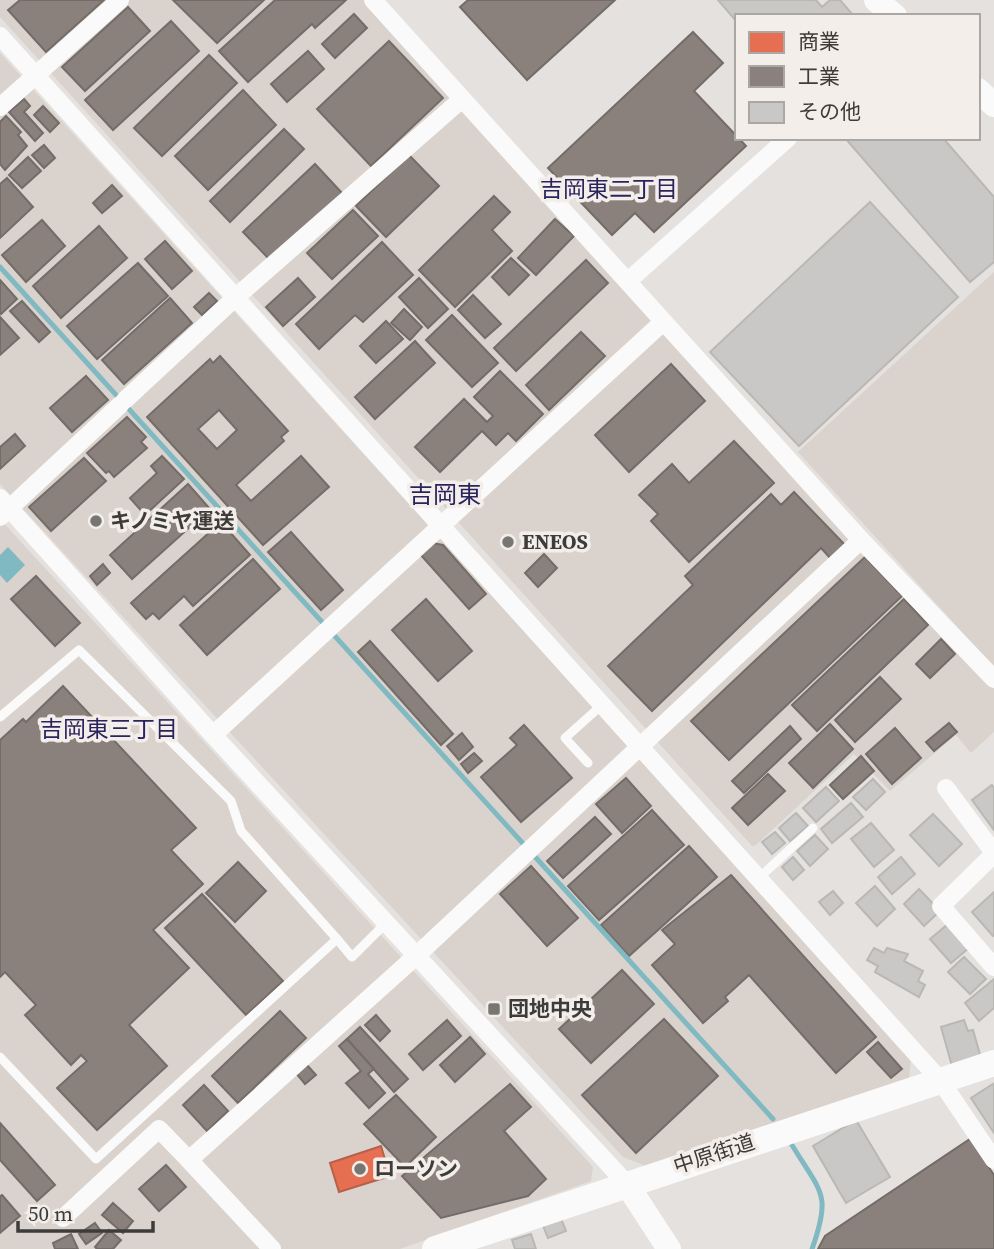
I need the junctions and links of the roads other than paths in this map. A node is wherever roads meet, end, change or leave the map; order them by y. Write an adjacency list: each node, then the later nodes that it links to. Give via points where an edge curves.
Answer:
1 (120, 0): 6 (street)
2 (373, 0): 8 (street)
3 (876, 0): 4 (street)
4 (893, 14)
5 (0, 36): 6 (street)
6 (35, 75): 10 (street); 13 (street)
7 (980, 92): 9 (street)
8 (462, 99): 12 (street); 13 (street)
9 (994, 105)
10 (0, 107)
11 (786, 140): 12 (street)
12 (628, 281): 14 (street)
13 (236, 297): 15 (street); 16 (street)
14 (663, 322): 16 (street); 17 (street)
15 (3, 508): 21 (street)
16 (441, 524): 19 (street); 21 (street)
17 (861, 540): 18 (street); 22 (street)
18 (994, 679)
19 (603, 704): 22 (street); 23 (lane, via 565,738)
20 (0, 717): 29 (lane, via 79,650 231,801 241,831)
21 (213, 735): 28 (street)
22 (641, 747): 27 (street); 30 (street)
23 (588, 763)
24 (946, 788): 26 (street)
25 (814, 828): 27 (lane)
26 (994, 854): 31 (street, via 941,906)
27 (759, 878): 34 (street)
28 (386, 923): 29 (lane, via 352,957); 30 (street)
29 (337, 939): 32 (lane, via 96,1159)
30 (416, 956): 35 (street); 37 (street)
31 (994, 967)
32 (0, 1057)
33 (994, 1063): 34 (main road, 中原街道)
34 (940, 1080): 36 (street); 37 (main road, 中原街道)
35 (189, 1160): 38 (street, via 159,1129); 39 (street)
36 (994, 1160)
37 (626, 1183): 40 (main road, 中原街道); 41 (street)
38 (63, 1218)
39 (272, 1249)
40 (435, 1249)
41 (669, 1249)

